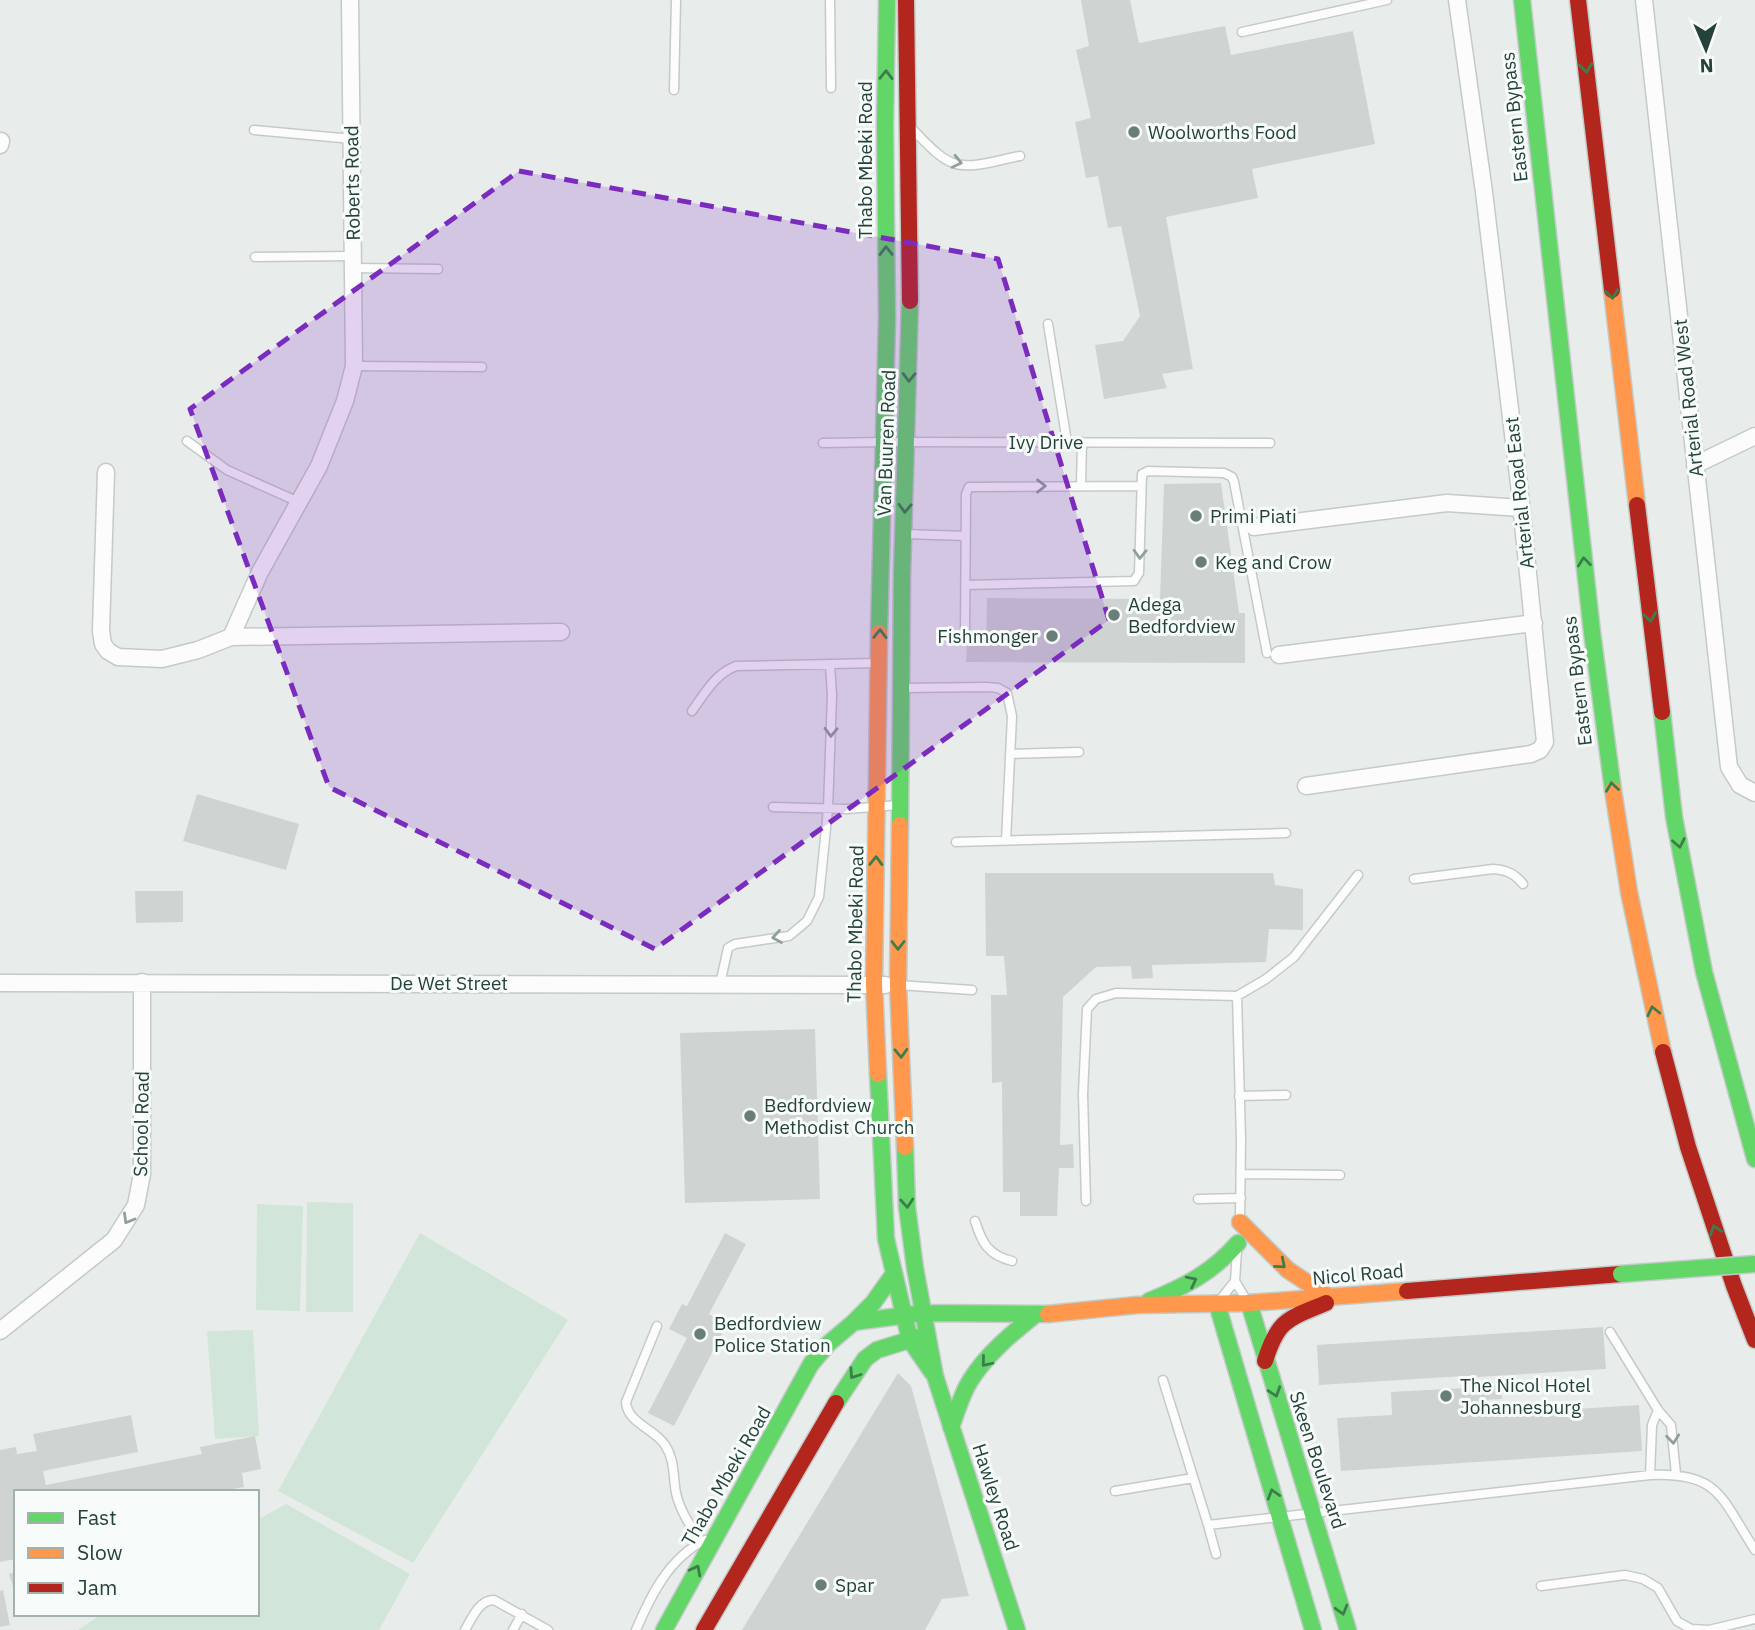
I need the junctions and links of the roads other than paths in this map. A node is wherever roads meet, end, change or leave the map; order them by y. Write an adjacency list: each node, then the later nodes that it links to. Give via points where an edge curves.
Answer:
1 (350, 0): 17 (street, Roberts Road)
2 (676, 0): 13 (lane)
3 (830, 0): 12 (lane)
4 (887, 0): 14 (main road, Thabo Mbeki Road, one-way to 4)
5 (906, 0): 15 (main road)
6 (1387, 0): 11 (lane)
7 (1457, 0): 39 (street, Arterial Road East)
8 (1522, 0): 106 (main road, Eastern Bypass, one-way to 8, via 1690,1159 1668,1080 1618,829 1600,706)
9 (1578, 0): 79 (main road, one-way to 79, via 1674,817 1704,972)
10 (1644, 0): 34 (street, Arterial Road West)
11 (1242, 32)
12 (831, 88)
13 (674, 90)
14 (885, 125): 15 (lane); 22 (main road, Thabo Mbeki Road, one-way to 14)
15 (907, 125): 18 (lane, one-way to 18, via 955,164); 29 (main road, Van Buuren Road, one-way to 29)
16 (254, 130): 17 (lane)
17 (352, 139): 20 (street, Roberts Road)
18 (1020, 156)
19 (255, 257): 20 (lane)
20 (353, 262): 21 (lane); 24 (street, Roberts Road)
21 (438, 269)
22 (887, 319): 28 (main road, Van Buuren Road)
23 (1048, 324): 30 (lane)
24 (355, 366): 25 (lane); 38 (street, Roberts Road, via 331,437)
25 (482, 367)
26 (1755, 436): 34 (street)
27 (187, 441): 38 (lane, via 228,470)
28 (885, 442): 29 (lane, Ivy Drive); 32 (lane, Ivy Drive); 43 (main road, Van Buuren Road)
29 (908, 442): 30 (lane, Ivy Drive); 41 (main road, Van Buuren Road, one-way to 41)
30 (1067, 442): 31 (lane, Ivy Drive)
31 (1082, 442): 33 (lane, Ivy Drive); 36 (lane)
32 (823, 443)
33 (1270, 443)
34 (1695, 465): 59 (street, Arterial Road West, via 1729,766 1734,778)
35 (106, 472): 48 (street, via 101,631 108,651 118,657 162,659)
36 (1081, 486): 37 (lane); 42 (lane, one-way to 36, via 967,490 973,485)
37 (1141, 486): 44 (lane, one-way to 44, via 1139,573 1134,581); 49 (lane, via 1142,474 1147,471 1232,477)
38 (301, 503): 48 (street, Roberts Road, via 260,572)
39 (1521, 508): 40 (street, via 1447,503); 45 (street, Arterial Road East)
40 (1254, 527)
41 (904, 534): 42 (lane); 50 (main road, Van Buuren Road)
42 (966, 536): 44 (lane)
43 (880, 572): 51 (main road, Thabo Mbeki Road, one-way to 43)
44 (966, 585): 47 (lane)
45 (1534, 624): 49 (street); 58 (street, Arterial Road East, via 1546,733 1540,750)
46 (561, 632): 48 (street)
47 (965, 635)
48 (231, 637)
49 (1273, 654)
50 (901, 662): 51 (lane); 53 (main road)
51 (879, 663): 52 (lane); 54 (main road, Thabo Mbeki Road)
52 (830, 664): 55 (lane, via 736,666 714,680); 63 (lane, one-way to 63)
53 (900, 688): 54 (lane); 57 (lane, via 987,687 1007,693 1012,716); 60 (main road)
54 (879, 689): 62 (main road, Thabo Mbeki Road)
55 (692, 711)
56 (1079, 752): 57 (lane)
57 (1010, 754): 65 (lane)
58 (1306, 786)
59 (1751, 792)
60 (899, 805): 62 (lane); 74 (main road, one-way to 74)
61 (773, 807): 63 (lane)
62 (878, 807): 63 (lane); 73 (main road, Thabo Mbeki Road, one-way to 62)
63 (828, 809): 72 (lane, one-way to 72, via 819,897 807,921 789,936 728,948)
64 (1286, 833): 65 (lane)
65 (1006, 841): 66 (lane)
66 (956, 842)
67 (1359, 875): 76 (lane, via 1294,957)
68 (1414, 879): 69 (lane, via 1503,869)
69 (1523, 884)
70 (142, 982): 71 (street, De Wet Street); 72 (street, De Wet Street); 102 (street, School Road, one-way to 102, via 142,1174 136,1205 114,1240)
71 (0, 983)
72 (720, 984): 73 (street, De Wet Street)
73 (874, 984): 74 (street, De Wet Street); 90 (main road, Thabo Mbeki Road, via 883,1210)
74 (898, 985): 75 (lane); 96 (main road, one-way to 96, via 906,1196)
75 (972, 990)
76 (1237, 996): 77 (lane); 84 (lane, via 1116,993 1096,999 1087,1009 1083,1094)
77 (1239, 1096): 78 (lane); 80 (lane)
78 (1286, 1096)
79 (1755, 1159)
80 (1242, 1174): 81 (lane); 82 (lane)
81 (1340, 1175)
82 (1241, 1198): 83 (lane); 86 (lane)
83 (1198, 1199)
84 (1086, 1200)
85 (975, 1221): 88 (lane, via 996,1257)
86 (1240, 1222): 87 (lane); 92 (main road, one-way to 92, via 1280,1263)
87 (1238, 1243): 91 (lane); 95 (main road, one-way to 87, via 1202,1276 1223,1262)
88 (1012, 1261)
89 (1755, 1264): 92 (main road, Nicol Road, bridge)
90 (893, 1275): 99 (main road); 100 (main road, Thabo Mbeki Road)
91 (1235, 1281): 93 (lane); 94 (lane)
92 (1336, 1296): 93 (main road, Nicol Road); 107 (main road, via 1279,1325)
93 (1248, 1303): 94 (main road, Nicol Road); 107 (main road, Skeen Boulevard)
94 (1217, 1304): 95 (main road, Nicol Road); 118 (main road, one-way to 94)
95 (1137, 1306): 98 (main road, Nicol Road)
96 (923, 1313): 97 (main road, Nicol Road); 99 (main road, Nicol Road); 104 (main road, Hawley Road)
97 (964, 1315): 98 (main road, Nicol Road); 104 (main road, Nicol Road)
98 (1035, 1315): 112 (main road, one-way to 112, via 983,1364)
99 (903, 1317): 100 (main road); 105 (main road, Hawley Road)
100 (854, 1322): 110 (main road, Thabo Mbeki Road, via 811,1364)
101 (657, 1326): 120 (lane, via 626,1410 664,1443 680,1506)
102 (0, 1331)
103 (1610, 1332): 111 (lane)
104 (928, 1335): 105 (main road, Nicol Road); 108 (main road, Hawley Road)
105 (910, 1340): 108 (main road, Hawley Road); 110 (main road, Thabo Mbeki Road, one-way to 110, via 877,1350)
106 (1755, 1340)
107 (1265, 1361): 117 (main road, Skeen Boulevard, one-way to 117)
108 (935, 1376): 112 (main road, Hawley Road)
109 (1163, 1380): 115 (lane)
110 (816, 1399): 120 (main road, Thabo Mbeki Road); 131 (main road, Thabo Mbeki Road)
111 (1658, 1410): 113 (lane, one-way to 113, via 1671,1425); 114 (lane, via 1652,1425)
112 (951, 1427): 132 (main road, Hawley Road)
113 (1676, 1474): 114 (lane); 121 (lane, via 1692,1476 1718,1492)
114 (1650, 1475): 117 (lane)
115 (1193, 1478): 116 (lane); 119 (lane)
116 (1115, 1491)
117 (1314, 1514): 118 (lane); 134 (main road, Skeen Boulevard, one-way to 134)
118 (1280, 1519): 119 (lane); 133 (main road)
119 (1208, 1525): 122 (lane)
120 (708, 1539): 129 (lane, via 674,1562); 130 (main road, Thabo Mbeki Road, one-way to 120)
121 (1755, 1550)
122 (1216, 1554)
123 (1541, 1586): 125 (lane, via 1625,1576 1658,1588 1677,1621 1690,1629 1709,1630)
124 (522, 1614): 126 (lane, via 488,1600); 127 (lane); 128 (lane)
125 (1755, 1619)
126 (465, 1630)
127 (513, 1630)
128 (548, 1630)
129 (636, 1630)
130 (664, 1630)
131 (704, 1630)
132 (1017, 1630)
133 (1313, 1630)
134 (1348, 1630)

